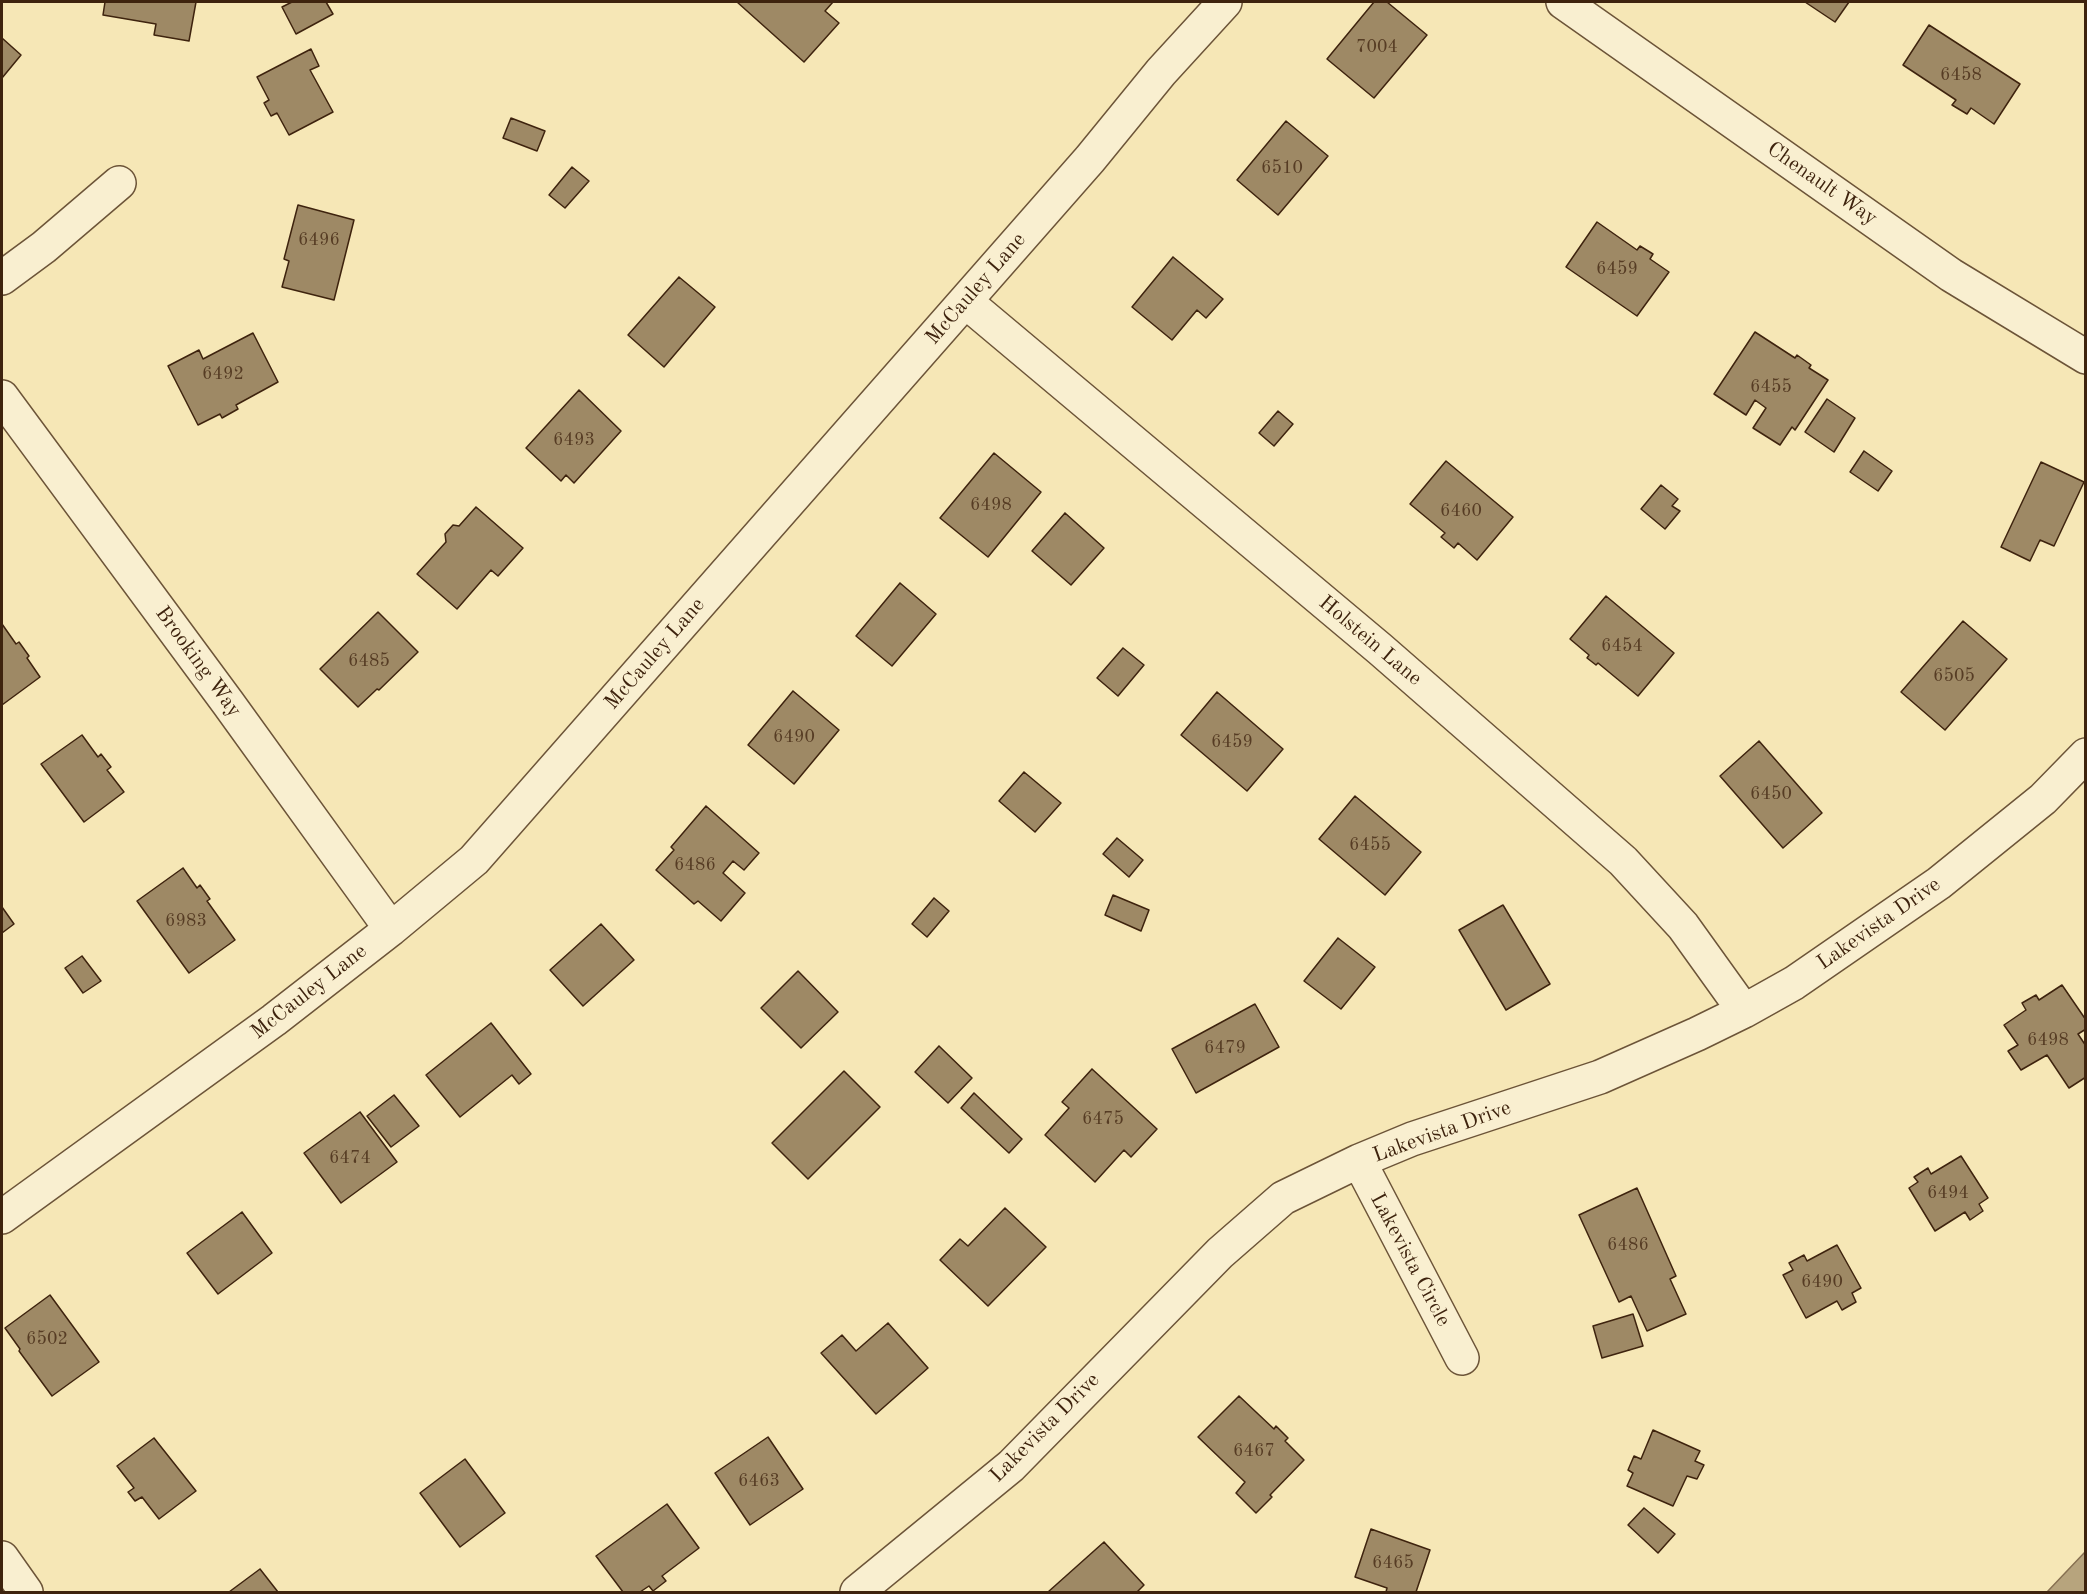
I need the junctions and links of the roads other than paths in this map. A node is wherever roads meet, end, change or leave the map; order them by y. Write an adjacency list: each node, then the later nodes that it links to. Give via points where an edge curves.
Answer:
1 (1225, 2): 5 (street, McCauley Lane)
2 (1563, 2): 6 (street, Chenault Way, via 1951,275)
3 (119, 183): 4 (street)
4 (2, 278)
5 (965, 301): 9 (street, McCauley Lane, via 474,860); 10 (street, Holstein Lane, via 1380,648 1623,861 1683,926)
6 (2085, 357)
7 (2, 397): 9 (street, Brooking Way)
8 (2085, 755): 10 (street, Lakevista Drive, via 2043,800 1939,883 1794,983)
9 (391, 929): 12 (street, McCauley Lane, via 265,1027)
10 (1744, 1011): 11 (street, Lakevista Drive, via 1600,1077 1412,1139)
11 (1359, 1161): 13 (street, Lakevista Circle); 15 (street, Lakevista Drive, via 1283,1198 1220,1253 1011,1466)
12 (2, 1217)
13 (1462, 1358)
14 (2, 1558): 16 (street)
15 (868, 1589)
16 (26, 1593)

